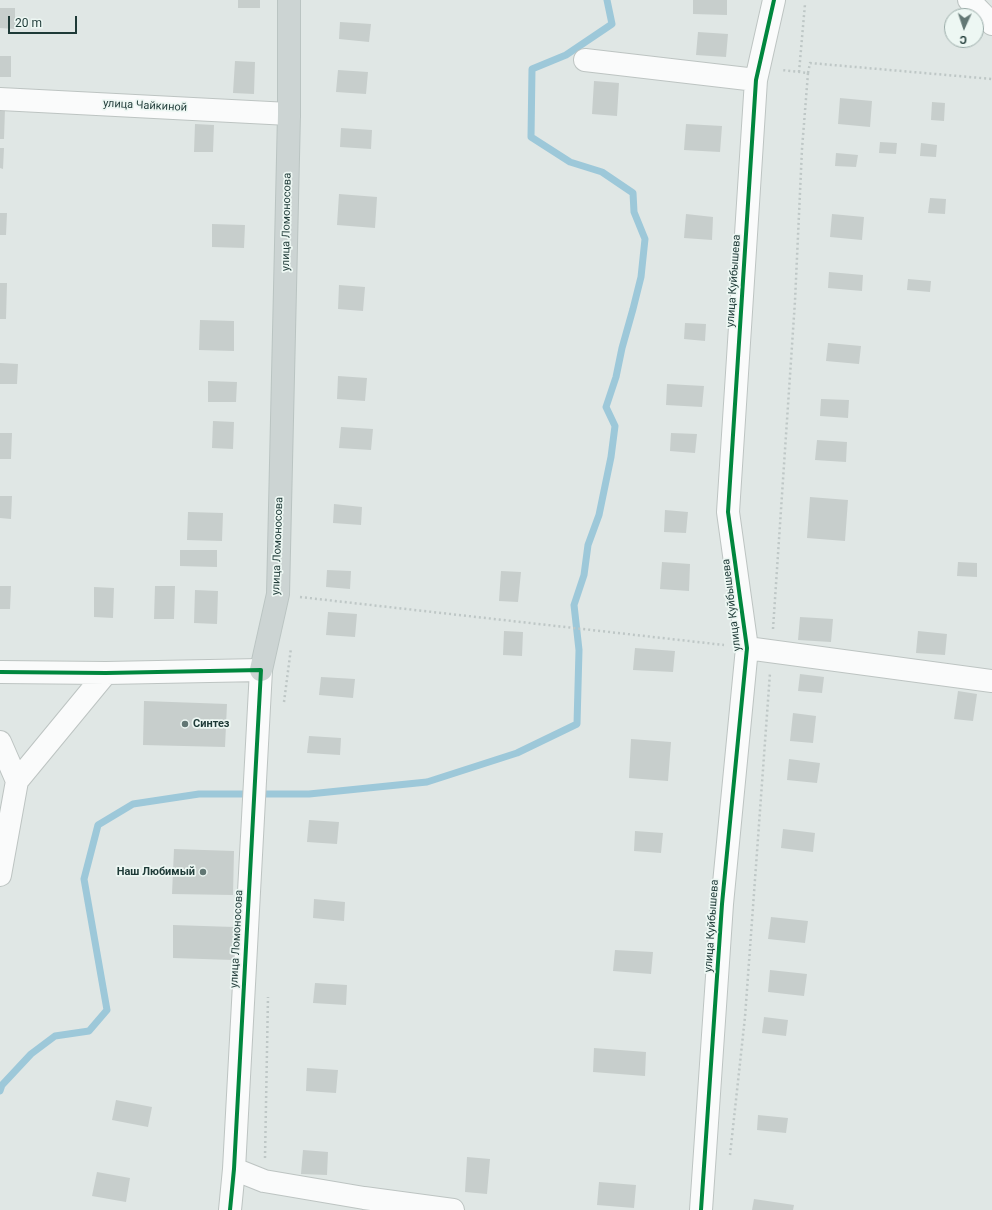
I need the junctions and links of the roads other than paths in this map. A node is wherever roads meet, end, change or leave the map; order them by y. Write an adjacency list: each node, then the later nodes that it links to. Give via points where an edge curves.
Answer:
1 (290, 0): 8 (main road, улица Ломоносова)
2 (774, 0): 6 (street, улица Куйбышева)
3 (969, 0): 4 (street)
4 (992, 24)
5 (585, 60): 6 (street)
6 (758, 74): 9 (street, улица Куйбышева, via 728,512)
7 (0, 99): 8 (street, улица Чайкиной)
8 (289, 114): 10 (main road, улица Ломоносова, via 278,594)
9 (748, 648): 13 (street); 20 (street, улица Куйбышева, via 722,904)
10 (261, 670): 12 (street); 17 (street, улица Ломоносова)
11 (0, 672): 12 (street)
12 (106, 673): 15 (street)
13 (992, 681)
14 (0, 742): 15 (street)
15 (17, 781): 16 (street)
16 (0, 875)
17 (234, 1169): 18 (street, улица Ломоносова); 19 (street, via 264,1181)
18 (230, 1210)
19 (453, 1210)
20 (701, 1210)

